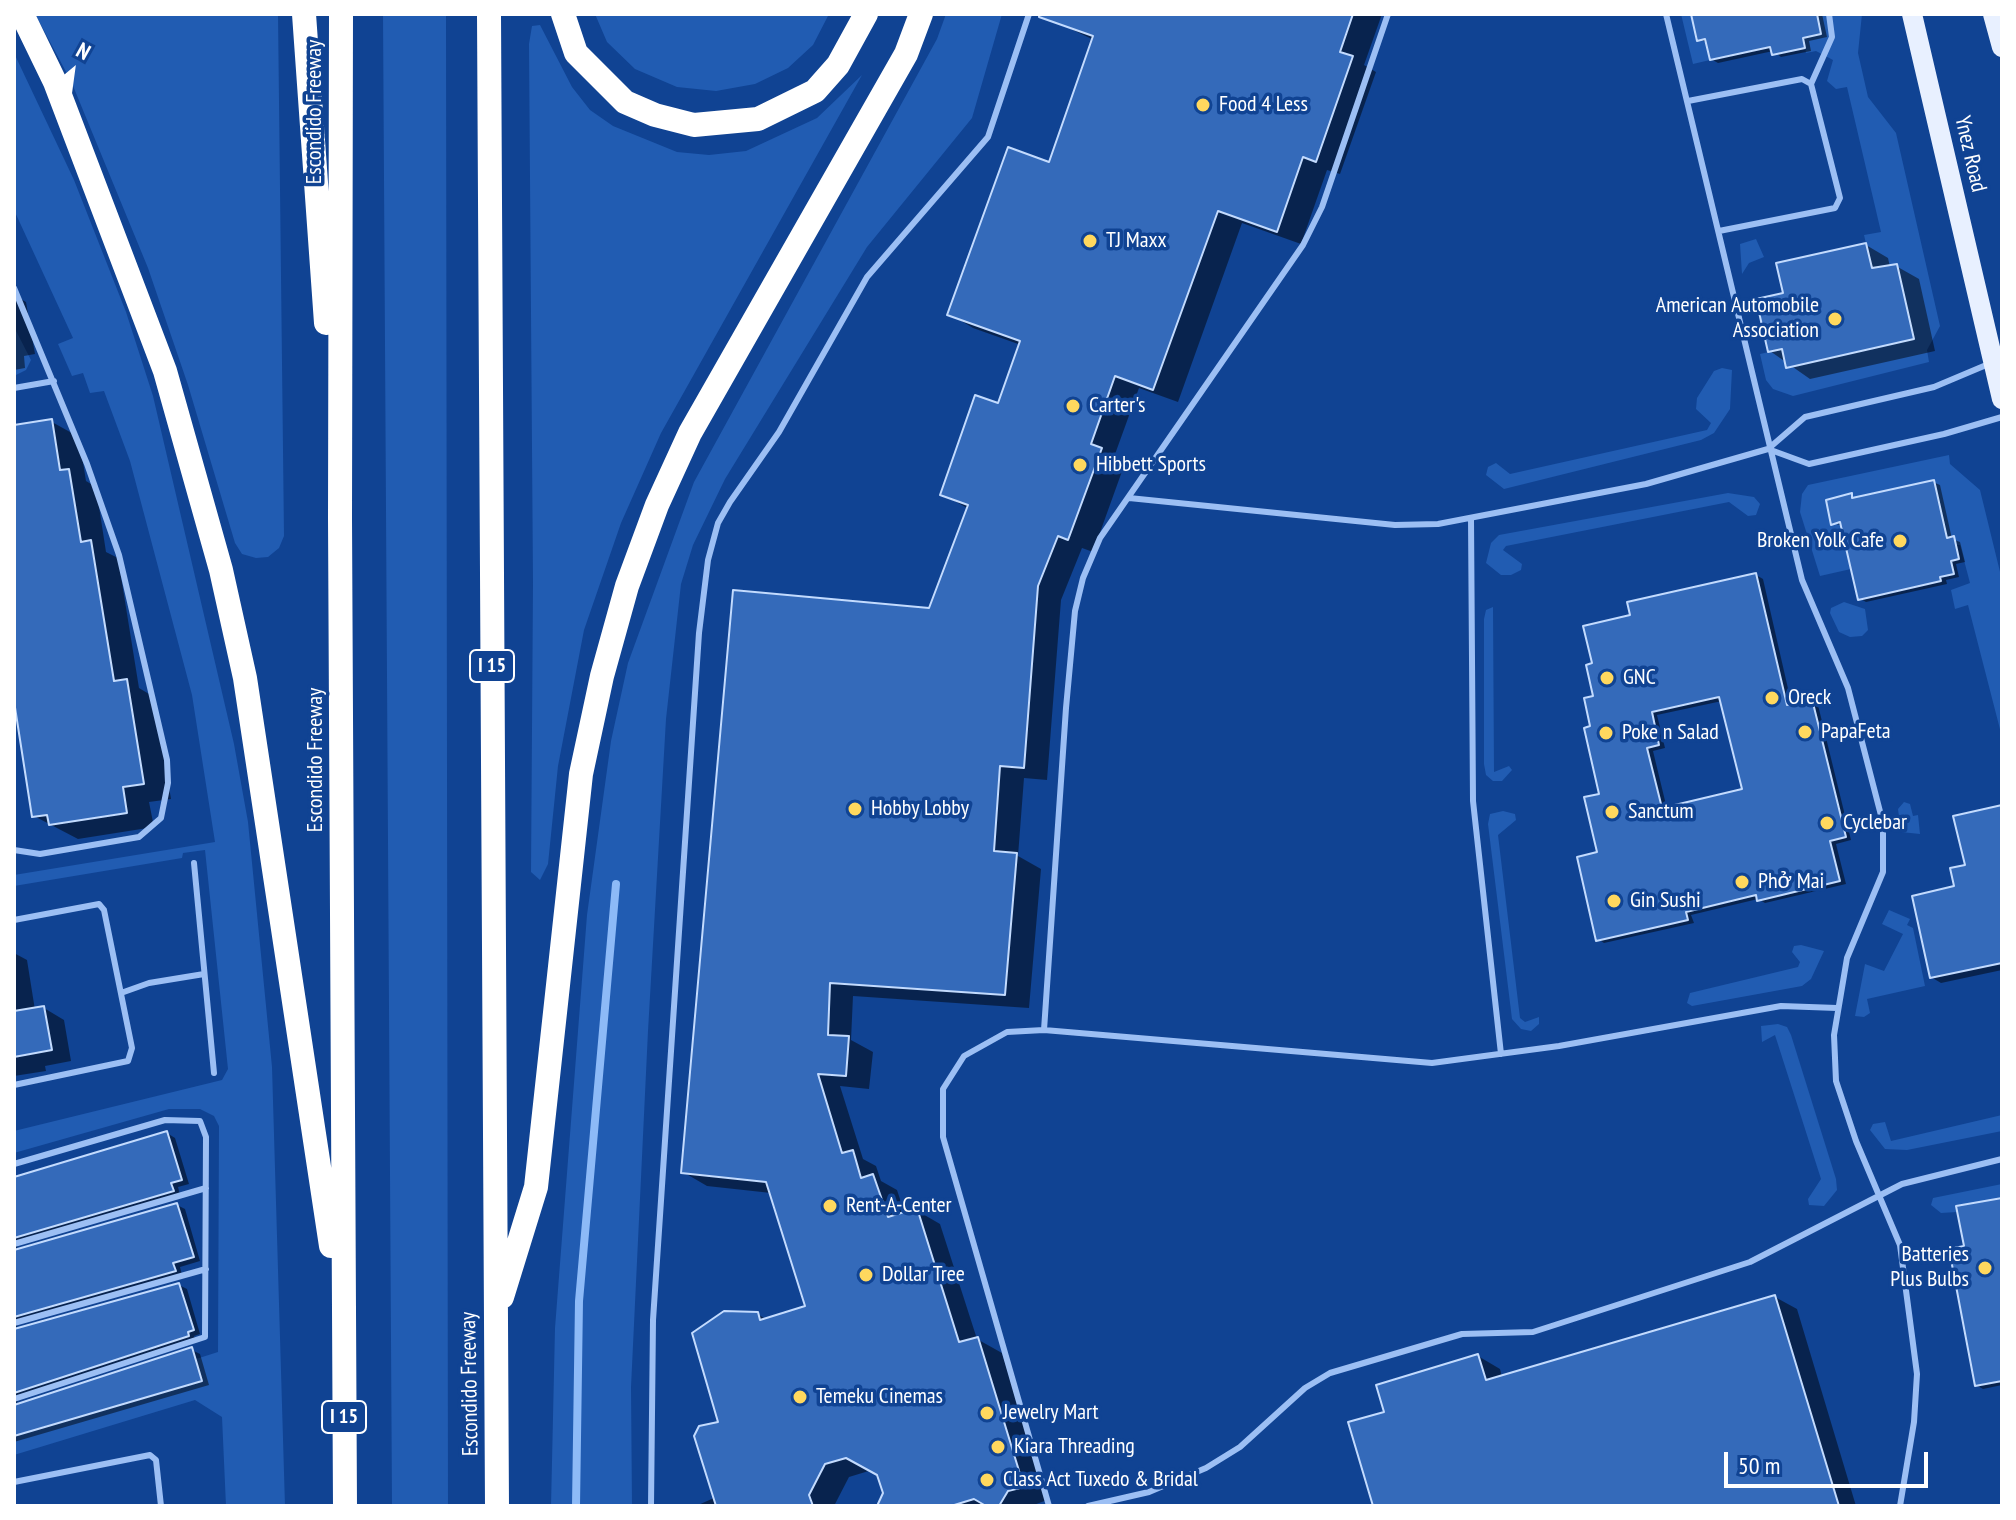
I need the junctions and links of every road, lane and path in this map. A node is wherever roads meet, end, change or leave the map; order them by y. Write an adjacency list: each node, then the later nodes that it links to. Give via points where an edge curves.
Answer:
1 (22, 14): 46 (highway, via 55,82 154,343 221,570 245,678)
2 (304, 14): 26 (highway)
3 (341, 14): 26 (highway, Escondido Freeway / I 15)
4 (489, 14): 44 (highway, Escondido Freeway / I 15)
5 (563, 14): 6 (highway, via 576,53 625,102 694,125 758,119 815,91 838,65)
6 (866, 14)
7 (921, 14): 44 (highway, via 906,54 690,433 627,586 581,774 536,1187)
8 (1029, 14): 52 (lane, via 988,137 867,277 779,432 718,523 708,560 653,1320)
9 (1388, 14): 25 (lane, via 1322,207 1303,245)
10 (1666, 14): 16 (lane)
11 (1829, 14): 15 (lane, via 1832,37)
12 (1912, 14): 19 (main road, Ynez Road)
13 (1993, 14): 14 (main road)
14 (2002, 47)
15 (1811, 84): 16 (lane, via 1802,79); 17 (lane, via 1840,198 1835,208)
16 (1688, 101): 17 (lane)
17 (1719, 231): 24 (lane)
18 (14, 288): 20 (lane)
19 (1994, 361): 22 (main road, Ynez Road); 24 (lane, via 1934,387 1805,417)
20 (54, 381): 21 (lane); 28 (lane, via 119,555 168,783 161,818 139,837 40,854)
21 (14, 388)
22 (2002, 399)
23 (2002, 417): 24 (lane, via 1809,464)
24 (1768, 449): 27 (lane, via 1646,484); 33 (lane, via 1804,588 1848,688 1883,823 1883,872 1847,958)
25 (1129, 498): 27 (lane, via 1395,525); 34 (lane, via 1100,538 1075,611)
26 (340, 518): 46 (highway, Escondido Freeway / I 15)
27 (1471, 518): 35 (lane, via 1473,801)
28 (14, 850)
29 (194, 863): 31 (lane)
30 (14, 920): 32 (lane, via 99,904)
31 (204, 974): 32 (lane); 36 (lane)
32 (121, 993): 37 (lane, via 132,1048 128,1061)
33 (1837, 1008): 35 (lane, via 1781,1006); 41 (lane, via 1836,1081)
34 (1044, 1030): 35 (lane, via 1432,1063); 53 (lane, via 1007,1032 964,1056 943,1089 940,1113)
35 (1501, 1054)
36 (214, 1073)
37 (14, 1085)
38 (2002, 1159): 41 (lane, via 1902,1184)
39 (14, 1164): 40 (lane, via 165,1120 192,1118 204,1126)
40 (206, 1188): 42 (lane); 43 (lane)
41 (1880, 1195): 54 (lane, via 1750,1262 1527,1333 1462,1334 1330,1373 1305,1388 1240,1447 1206,1468 1149,1492); 55 (lane, via 1900,1245 1917,1374)
42 (14, 1244)
43 (206, 1269): 45 (lane); 47 (lane, via 202,1340)
44 (495, 1319): 51 (highway, Escondido Freeway / I 15)
45 (14, 1323)
46 (344, 1328): 50 (highway, Escondido Freeway / I 15)
47 (14, 1399)
48 (14, 1482): 49 (lane, via 150,1455 156,1460)
49 (161, 1506)
50 (345, 1506)
51 (497, 1506)
52 (651, 1506)
53 (1049, 1506)
54 (1088, 1506)
55 (1900, 1506)

